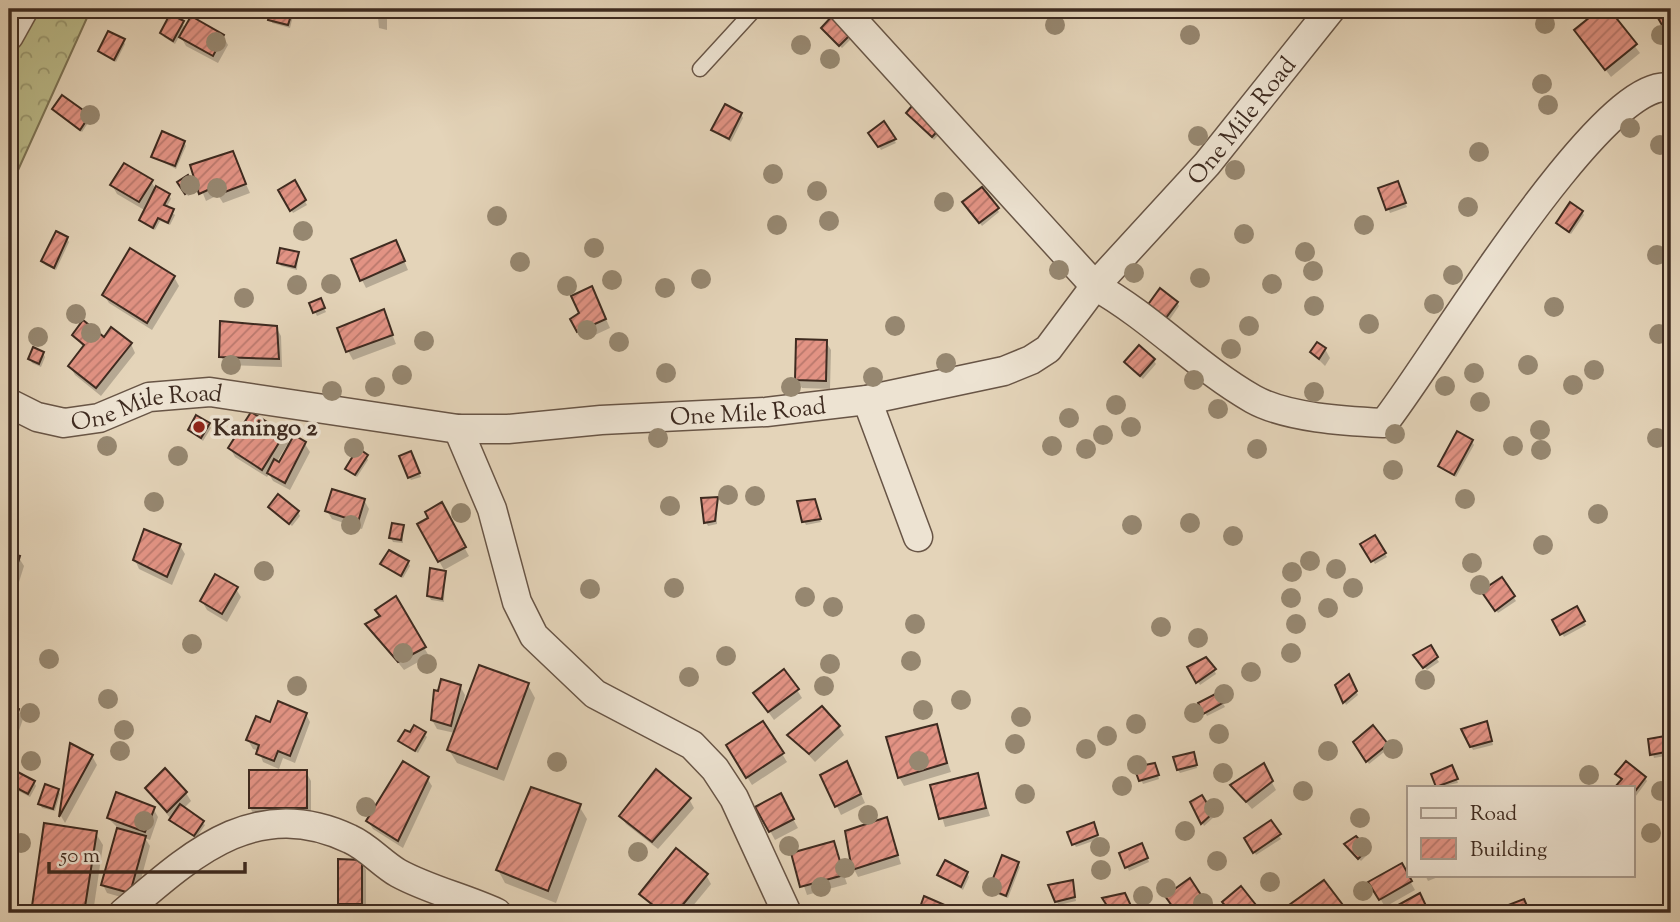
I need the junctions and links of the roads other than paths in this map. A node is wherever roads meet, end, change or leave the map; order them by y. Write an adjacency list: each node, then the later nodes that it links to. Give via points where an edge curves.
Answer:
1 (24, 9): 5 (street)
2 (755, 9): 6 (lane)
3 (844, 9): 8 (street)
4 (1331, 9): 8 (street, One Mile Road, via 1207,164)
5 (9, 36)
6 (700, 69)
7 (1671, 88): 8 (street, via 1643,94 1600,130 1547,190 1384,422 1332,419 1254,400 1134,308)
8 (1095, 286): 9 (street, One Mile Road, via 1048,349 1031,360 1004,371)
9 (867, 400): 11 (street, One Mile Road, via 766,412); 12 (street)
10 (9, 403): 11 (street, One Mile Road, via 37,417 64,423 99,418 149,397 210,392)
11 (458, 429): 15 (street, via 492,509 517,602 534,636 595,694 692,745 715,769 734,798)
12 (918, 537)
13 (123, 913): 14 (street, via 209,845 257,825 297,825 351,839 397,872)
14 (497, 913)
15 (787, 913)

